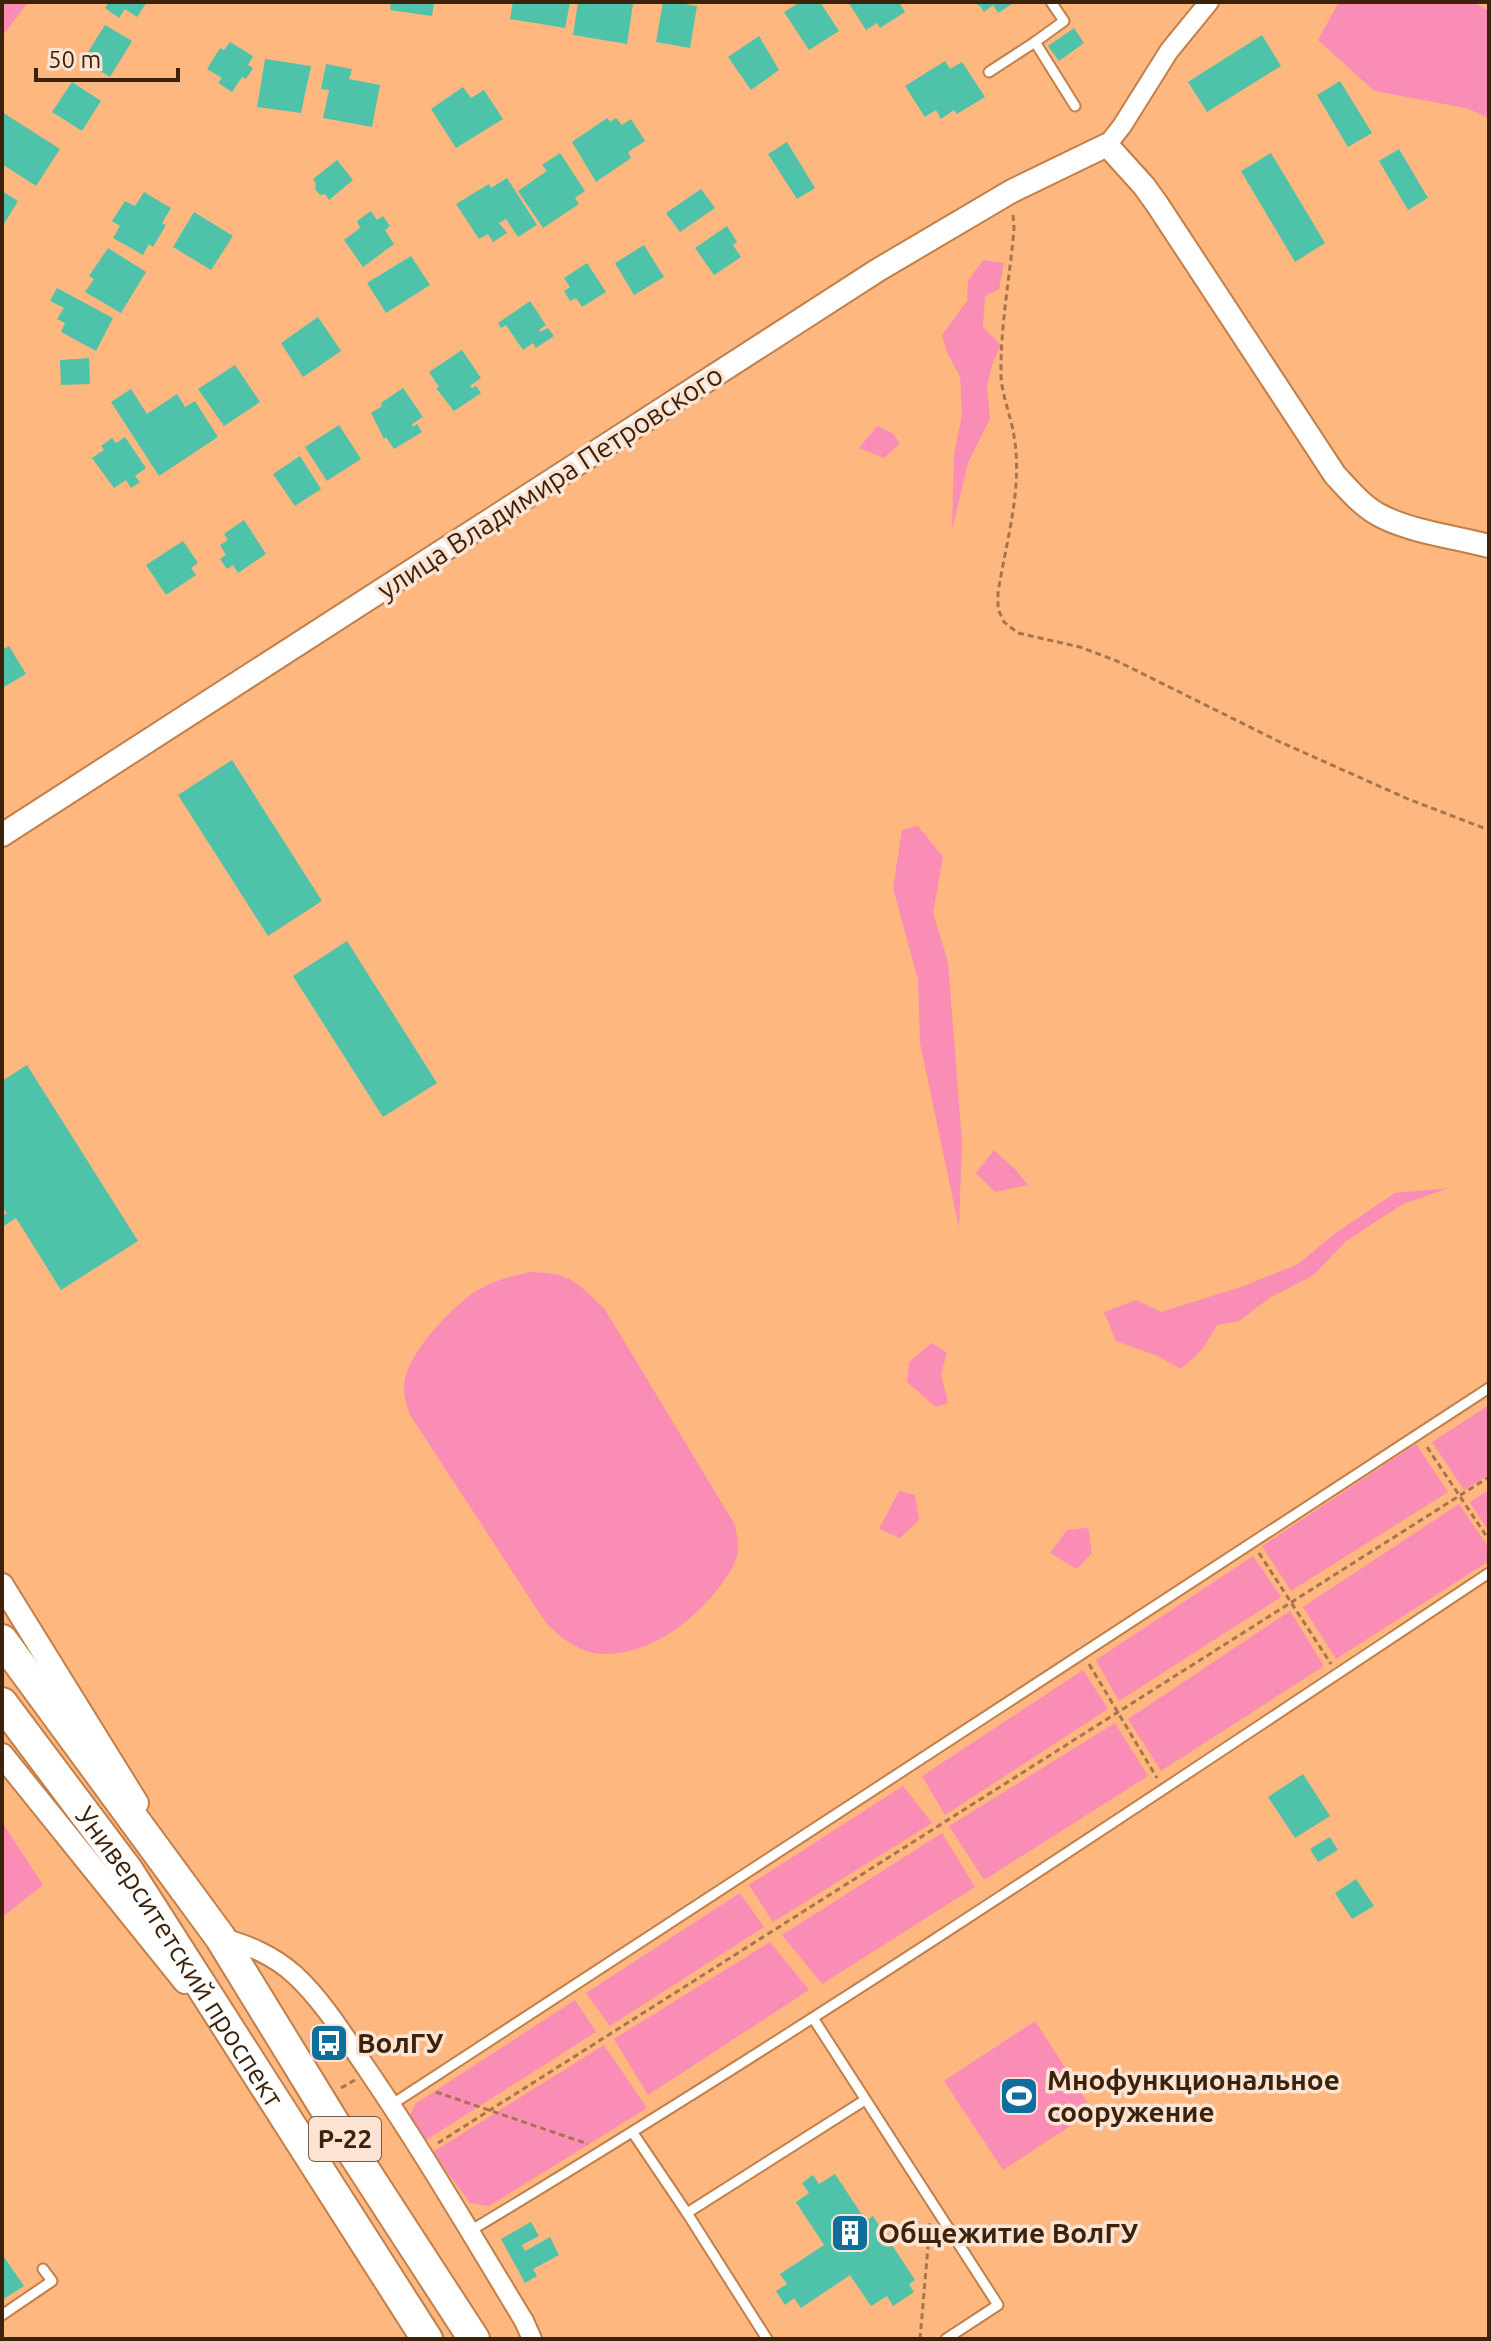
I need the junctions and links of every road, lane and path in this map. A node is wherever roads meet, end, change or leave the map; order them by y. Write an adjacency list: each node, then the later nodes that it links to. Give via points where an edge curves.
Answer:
1 (1051, 2): 3 (lane, via 1064,21)
2 (1209, 2): 6 (street, via 1187,25)
3 (1035, 42): 4 (lane); 5 (lane)
4 (989, 72)
5 (1075, 106)
6 (1107, 145): 7 (street, улица Владимира Петровского); 8 (street, via 1157,204 1342,483 1388,519)
7 (1012, 191): 9 (path, via 1014,229 1001,378 1015,436 1016,468 998,593 1004,622 1018,633 1117,661 1278,741); 10 (street, улица Владимира Петровского, via 865,279)
8 (1489, 546)
9 (1489, 830)
10 (2, 835)
11 (1489, 1388): 12 (lane)
12 (1419, 1434): 14 (path); 16 (lane)
13 (1489, 1477): 14 (path)
14 (1459, 1496): 15 (path); 19 (path)
15 (1489, 1540)
16 (1252, 1543): 19 (path); 21 (lane)
17 (1489, 1573): 22 (lane)
18 (2, 1585): 27 (street, Университетский проспект / Р-22)
19 (1291, 1602): 22 (path); 24 (path)
20 (2, 1640): 27 (highway, Университетский проспект / Р-22)
21 (1083, 1654): 24 (path); 30 (lane)
22 (1338, 1673): 26 (lane)
23 (2, 1703): 29 (highway, Университетский проспект / Р-22, via 128,1871)
24 (1118, 1712): 26 (path); 33 (path)
25 (2, 1755): 29 (street, Университетский проспект)
26 (1163, 1788): 28 (lane)
27 (220, 1937): 32 (street, via 251,1946 293,1973 317,1997); 43 (highway, Университетский проспект / Р-22)
28 (813, 2018): 31 (lane); 34 (lane)
29 (248, 2061): 42 (highway, Университетский проспект / Р-22)
30 (419, 2085): 32 (lane); 33 (path)
31 (865, 2100): 37 (lane); 38 (lane)
32 (391, 2105): 36 (street)
33 (490, 2110): 35 (path); 36 (path)
34 (633, 2133): 35 (lane); 38 (lane)
35 (607, 2149): 39 (lane)
36 (422, 2153): 39 (street)
37 (933, 2206): 46 (path); 47 (lane, via 998,2305)
38 (687, 2213): 45 (lane)
39 (470, 2231): 44 (street)
40 (43, 2269): 41 (lane, via 52,2281)
41 (2, 2315)
42 (427, 2339)
43 (474, 2339)
44 (532, 2339)
45 (767, 2339)
46 (920, 2339)
47 (946, 2339)

